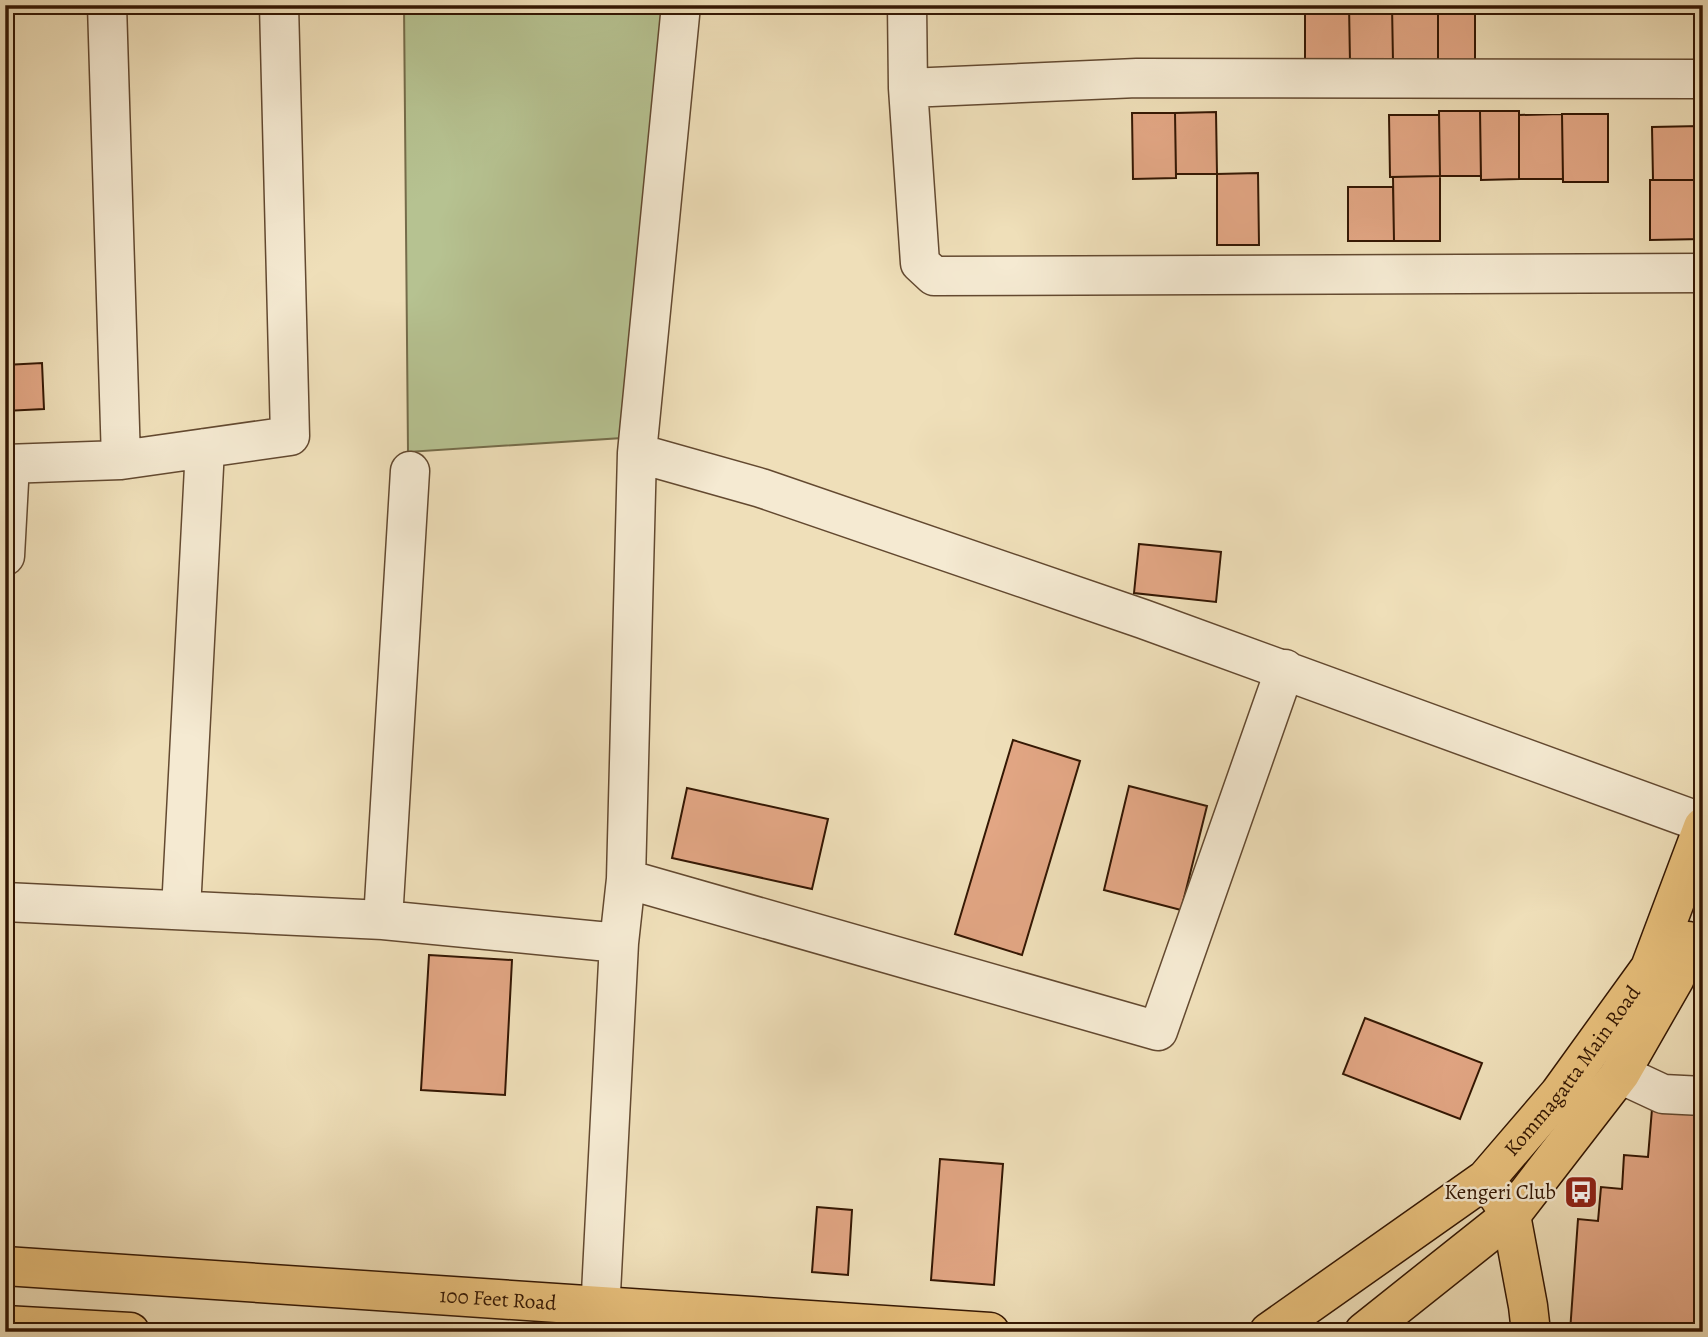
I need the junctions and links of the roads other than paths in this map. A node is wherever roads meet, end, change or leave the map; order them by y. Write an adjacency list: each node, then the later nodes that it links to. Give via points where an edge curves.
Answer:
1 (107, 5): 10 (street)
2 (279, 5): 8 (street, via 290,436)
3 (681, 5): 9 (street)
4 (907, 5): 6 (street)
5 (1703, 79): 6 (street, via 1137,78)
6 (908, 88): 7 (street, via 920,262 934,276)
7 (1703, 273)
8 (205, 448): 10 (street); 19 (street)
9 (637, 453): 14 (street, via 761,488); 16 (street)
10 (121, 460): 11 (street)
11 (8, 464): 13 (street)
12 (410, 471): 20 (street)
13 (5, 556)
14 (1285, 669): 15 (street); 16 (street, via 1158,1031)
15 (1703, 825): 24 (main road, Kommagatta Main Road, via 1650,968 1559,1094)
16 (626, 879): 21 (street)
17 (5, 902): 19 (street)
18 (1703, 903): 22 (main road, Kommagatta Main Road, via 1675,978)
19 (181, 910): 20 (street)
20 (383, 920): 21 (street)
21 (619, 943): 27 (street)
22 (1620, 1074): 23 (street, via 1663,1094); 25 (main road, Kommagatta Main Road)
23 (1703, 1096)
24 (1486, 1179): 25 (main road); 31 (main road, Kommagatta Main Road)
25 (1511, 1215): 32 (main road, Kommagatta Main Road); 33 (main road)
26 (5, 1266): 27 (main road, 100 Feet Road)
27 (599, 1319): 30 (main road, 100 Feet Road)
28 (5, 1325): 29 (main road)
29 (130, 1332)
30 (990, 1332)
31 (1269, 1332)
32 (1364, 1332)
33 (1531, 1332)

